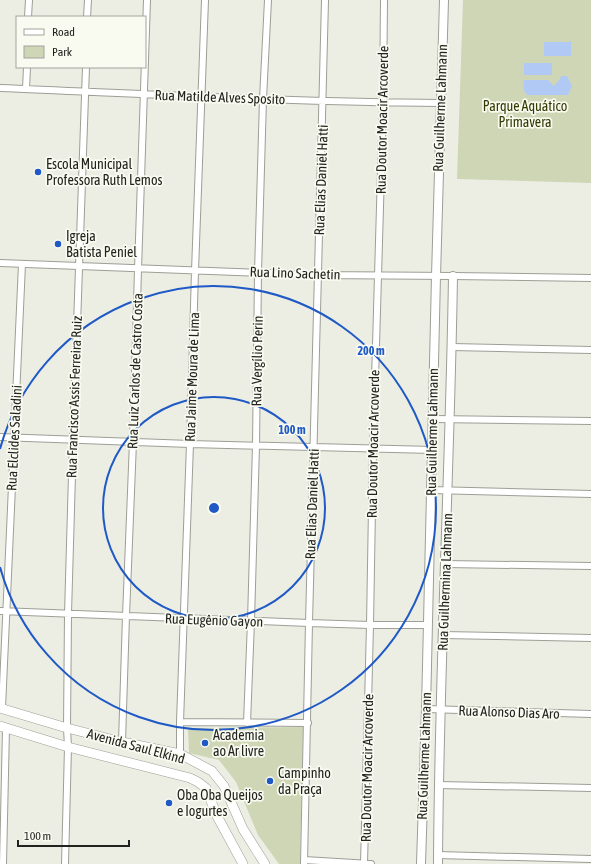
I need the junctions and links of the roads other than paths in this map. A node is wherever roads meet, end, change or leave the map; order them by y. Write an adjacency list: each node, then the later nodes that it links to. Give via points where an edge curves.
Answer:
1 (29, 0): 9 (street)
2 (88, 0): 10 (street)
3 (147, 0): 11 (street, Rua Luiz Carlos de Castro Costa)
4 (205, 0): 19 (street, Rua Jaime Moura de Lima)
5 (268, 0): 20 (street, Rua Vergílio Perin)
6 (325, 0): 21 (street, Rua Elias Daniel Hatti)
7 (384, 0): 22 (street, Rua Doutor Moacir Arcoverde)
8 (444, 0): 23 (street, Rua Guilherme Lahmann)
9 (28, 16)
10 (87, 16)
11 (146, 31)
12 (27, 68): 16 (street)
13 (86, 68): 17 (street, Rua Francisco Assis Ferreira Ruiz)
14 (145, 68): 18 (street, Rua Luiz Carlos de Castro Costa)
15 (0, 88): 16 (street, Rua Matilde Alves Sposito)
16 (26, 89): 17 (street, Rua Matilde Alves Sposito)
17 (85, 91): 18 (street, Rua Matilde Alves Sposito); 26 (street, Rua Francisco Assis Ferreira Ruiz)
18 (144, 94): 19 (street, Rua Matilde Alves Sposito); 27 (street, Rua Luiz Carlos de Castro Costa)
19 (202, 96): 20 (street, Rua Matilde Alves Sposito); 28 (street, Rua Jaime Moura de Lima)
20 (263, 99): 21 (street, Rua Matilde Alves Sposito); 29 (street, Rua Vergílio Perin)
21 (323, 100): 22 (street, Rua Matilde Alves Sposito); 30 (street, Rua Elias Daniel Hatti)
22 (383, 102): 23 (street, Rua Matilde Alves Sposito); 31 (street, Rua Doutor Moacir Arcoverde)
23 (440, 103): 32 (street, Rua Guilherme Lahmann)
24 (0, 263): 25 (street, Rua Lino Sachetin)
25 (22, 264): 26 (street, Rua Lino Sachetin); 41 (street, Rua Elclides Saladini)
26 (79, 267): 27 (street, Rua Lino Sachetin); 42 (street, Rua Francisco Assis Ferreira Ruiz)
27 (138, 269): 28 (street, Rua Lino Sachetin); 43 (street, Rua Luiz Carlos de Castro Costa)
28 (195, 270): 29 (street, Rua Lino Sachetin); 44 (street, Rua Jaime Moura de Lima)
29 (258, 272): 30 (street, Rua Lino Sachetin); 45 (street, Rua Vergílio Perin)
30 (318, 275): 31 (street, Rua Lino Sachetin); 46 (street, Rua Elias Daniel Hatti)
31 (377, 275): 32 (street, Rua Lino Sachetin); 47 (street, Rua Doutor Moacir Arcoverde)
32 (436, 276): 33 (street, Rua Lino Sachetin); 37 (street, Rua Guilherme Lahmann)
33 (453, 276): 34 (street, Rua Lino Sachetin); 35 (street, Rua Guilhermina Lahmann)
34 (591, 278)
35 (452, 347): 36 (street); 38 (street, Rua Guilhermina Lahmann)
36 (591, 350)
37 (433, 419): 38 (street); 48 (street, Rua Guilherme Lahmann)
38 (450, 419): 39 (street); 50 (street, Rua Guilhermina Lahmann)
39 (591, 421)
40 (0, 437): 41 (street)
41 (15, 437): 42 (street); 54 (street, Rua Elclides Saladini)
42 (73, 440): 43 (street); 55 (street, Rua Francisco Assis Ferreira Ruiz)
43 (133, 442): 44 (street); 56 (street, Rua Luiz Carlos de Castro Costa)
44 (190, 444): 45 (street); 57 (street, Rua Jaime Moura de Lima)
45 (256, 446): 46 (street); 58 (street, Rua Vergílio Perin)
46 (314, 448): 47 (street); 59 (street, Rua Elias Daniel Hatti)
47 (373, 449): 48 (street); 60 (street, Rua Doutor Moacir Arcoverde)
48 (432, 450): 49 (street, Rua Guilherme Lahmann)
49 (431, 490): 50 (street); 61 (street, Rua Guilherme Lahmann)
50 (448, 491): 51 (street); 52 (street, Rua Guilhermina Lahmann)
51 (591, 494)
52 (445, 564): 53 (street); 62 (street, Rua Guilhermina Lahmann)
53 (591, 566)
54 (3, 611): 55 (street, Rua Eugênio Gayon); 64 (street, Rua Elclides Saladini)
55 (68, 614): 56 (street, Rua Eugênio Gayon); 72 (street, Rua Francisco Assis Ferreira Ruiz)
56 (126, 616): 57 (street, Rua Eugênio Gayon); 73 (street, Rua Luiz Carlos de Castro Costa)
57 (184, 619): 58 (street, Rua Eugênio Gayon); 68 (street, Rua Jaime Moura de Lima)
58 (251, 621): 59 (street, Rua Eugênio Gayon); 69 (street, Rua Vergílio Perin)
59 (309, 623): 60 (street, Rua Eugênio Gayon); 70 (street, Rua Elias Daniel Hatti)
60 (370, 625): 61 (street, Rua Eugênio Gayon); 87 (street, Rua Doutor Moacir Arcoverde)
61 (428, 625): 65 (street, Rua Guilherme Lahmann)
62 (443, 635): 63 (street); 66 (street, Rua Guilhermina Lahmann)
63 (591, 638)
64 (1, 708): 72 (main road, Avenida Saul Elkind)
65 (426, 709): 66 (street, Rua Alonso Dias Aro); 89 (street, Rua Guilherme Lahmann)
66 (440, 709): 67 (street, Rua Alonso Dias Aro); 76 (street, Rua Guilhermina Lahmann)
67 (591, 714)
68 (180, 722): 69 (street); 75 (street, Rua Jaime Moura de Lima)
69 (247, 723): 70 (street)
70 (308, 723): 82 (street, Rua Elias Daniel Hatti)
71 (3, 727): 74 (main road, Avenida Saul Elkind); 83 (street)
72 (67, 728): 73 (main road, Avenida Saul Elkind); 74 (street, Rua Francisco Assis Ferreira Ruiz)
73 (122, 742): 75 (main road, Avenida Saul Elkind)
74 (68, 747): 79 (main road, Avenida Saul Elkind, via 190,778 206,788); 84 (street, Rua Francisco Assis Ferreira Ruiz)
75 (180, 754): 78 (main road, Avenida Saul Elkind, via 212,771 224,786)
76 (438, 785): 77 (street); 80 (street, Rua Guilhermina Lahmann)
77 (591, 788)
78 (232, 803): 79 (main road); 86 (main road, Avenida Saul Elkind, via 242,829)
79 (215, 811): 85 (main road, Avenida Saul Elkind)
80 (438, 855): 81 (street); 90 (street, Rua Guilhermina Lahmann)
81 (591, 859)
82 (304, 862): 87 (street)
83 (3, 864)
84 (65, 864)
85 (243, 864)
86 (265, 864)
87 (364, 864): 88 (street)
88 (371, 864)
89 (421, 864)
90 (438, 864)

